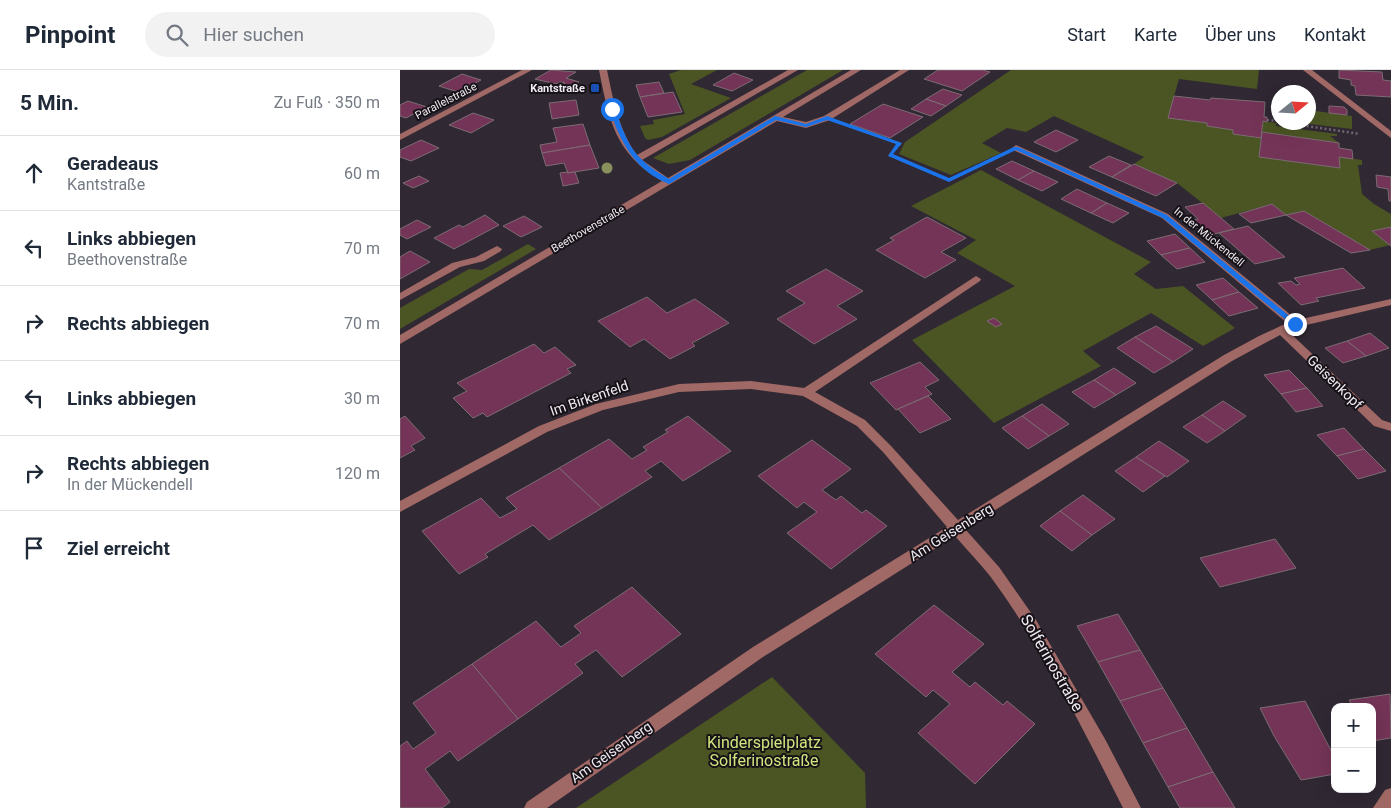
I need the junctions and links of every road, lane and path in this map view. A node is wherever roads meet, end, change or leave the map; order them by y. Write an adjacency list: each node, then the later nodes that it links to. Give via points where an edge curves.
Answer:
1 (528, 70): 14 (street, Parallelstraße)
2 (604, 70): 16 (street, via 622,137)
3 (794, 70): 16 (street)
4 (857, 70): 7 (street, Beethovenstraße)
5 (905, 70): 8 (street)
6 (1307, 70): 13 (street)
7 (775, 118): 8 (street, via 806,125); 17 (street, Beethovenstraße)
8 (827, 118): 15 (path, via 900,144 890,155 949,180)
9 (1267, 120): 10 (path)
10 (1271, 121)
11 (1316, 127): 12 (path)
12 (1368, 135)
13 (1391, 136)
14 (400, 137)
15 (1016, 148): 22 (street, In der Mückendell, via 1165,216)
16 (636, 159): 17 (street)
17 (669, 182): 24 (street, Beethovenstraße)
18 (497, 249): 20 (street, via 480,259 456,266)
19 (976, 279): 25 (street)
20 (400, 297)
21 (1391, 302): 22 (street, Am Geisenberg)
22 (1295, 324): 23 (street, Am Geisenberg)
23 (1282, 330): 26 (street, Geisenkopf, via 1378,423); 28 (street, Am Geisenberg, via 1228,358)
24 (400, 340)
25 (806, 392): 27 (street, Im Birkenfeld, via 751,385 679,388 600,407 543,429); 28 (street, Im Birkenfeld, via 861,423)
26 (1391, 427)
27 (400, 507)
28 (958, 528): 30 (street, Am Geisenberg, via 758,652); 31 (street, Solferinostraße, via 994,571 1030,624)
29 (1391, 796): 32 (street)
30 (534, 808)
31 (1132, 808)
32 (1382, 808)

